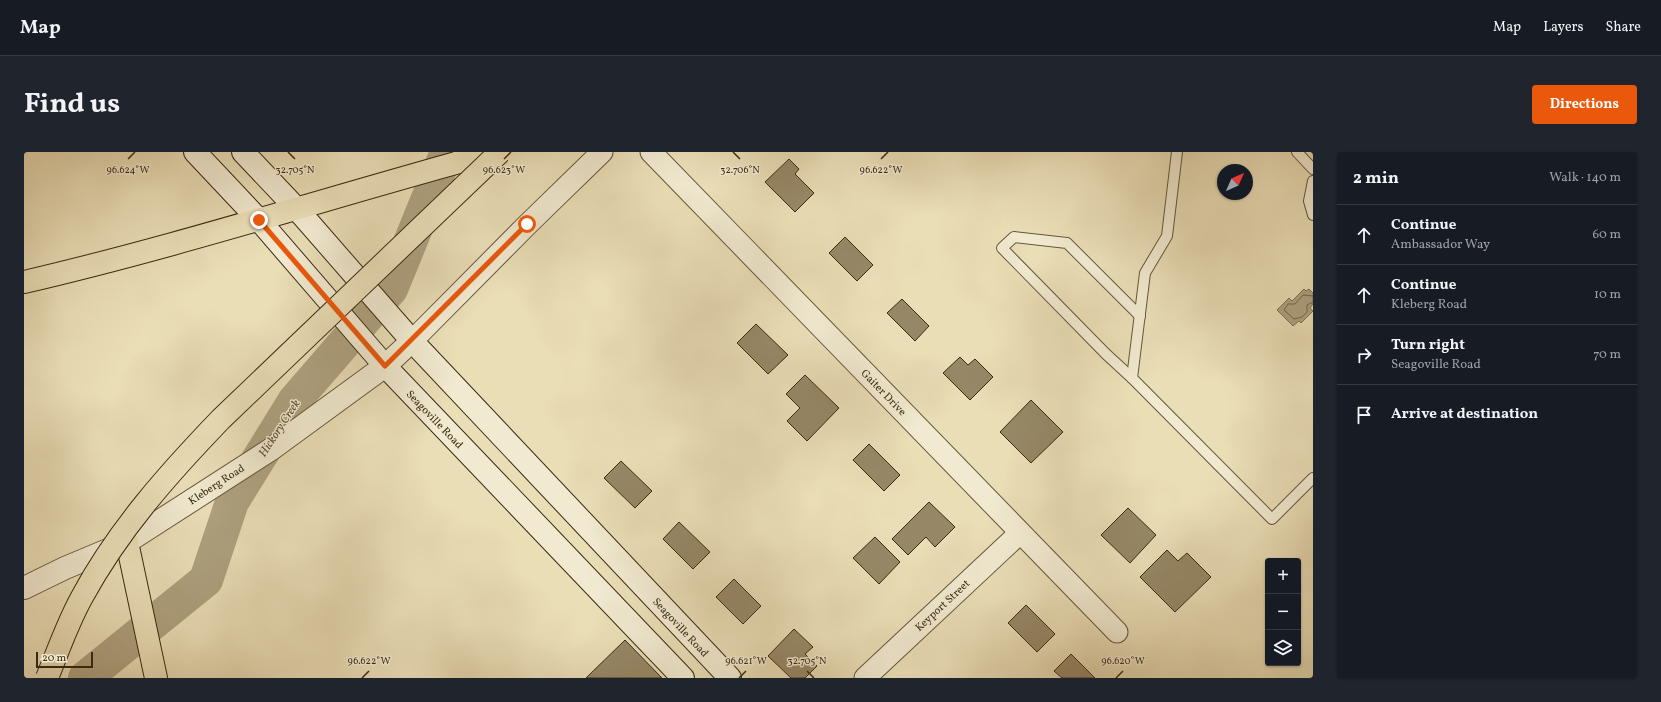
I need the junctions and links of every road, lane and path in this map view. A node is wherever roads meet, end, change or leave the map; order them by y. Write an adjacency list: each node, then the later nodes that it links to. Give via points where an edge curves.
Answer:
1 (195, 152): 13 (main road, Seagoville Road)
2 (242, 152): 11 (main road, Seagoville Road)
3 (484, 152): 11 (highway, via 456,163)
4 (500, 152): 26 (highway, bridge, via 221,419 182,460 112,547 82,597)
5 (602, 152): 16 (street)
6 (652, 152): 20 (street, Gaiter Drive)
7 (1177, 152): 15 (lane, via 1167,236 1145,273)
8 (1297, 152): 9 (lane)
9 (1313, 169)
10 (1313, 180): 12 (lane, via 1309,201)
11 (296, 208): 13 (highway); 16 (main road, Seagoville Road)
12 (1313, 215)
13 (259, 220): 14 (highway, via 108,262); 17 (main road, Seagoville Road)
14 (24, 282)
15 (1140, 316): 18 (lane); 18 (lane, via 1067,243 1014,237 1002,248)
16 (412, 341): 17 (main road, Kleberg Road); 23 (main road, Seagoville Road)
17 (385, 366): 21 (main road, Kleberg Road, via 270,450); 25 (main road, Seagoville Road)
18 (1132, 378): 19 (lane, via 1272,519)
19 (1313, 478)
20 (1020, 533): 24 (street, Gaiter Drive); 30 (street, Keyport Street)
21 (127, 542): 22 (main road, Kleberg Road); 27 (highway)
22 (24, 588)
23 (666, 611): 25 (main road); 29 (main road, Seagoville Road)
24 (1117, 632)
25 (642, 635): 28 (main road, Seagoville Road)
26 (47, 678)
27 (156, 678)
28 (683, 678)
29 (730, 678)
30 (865, 678)

